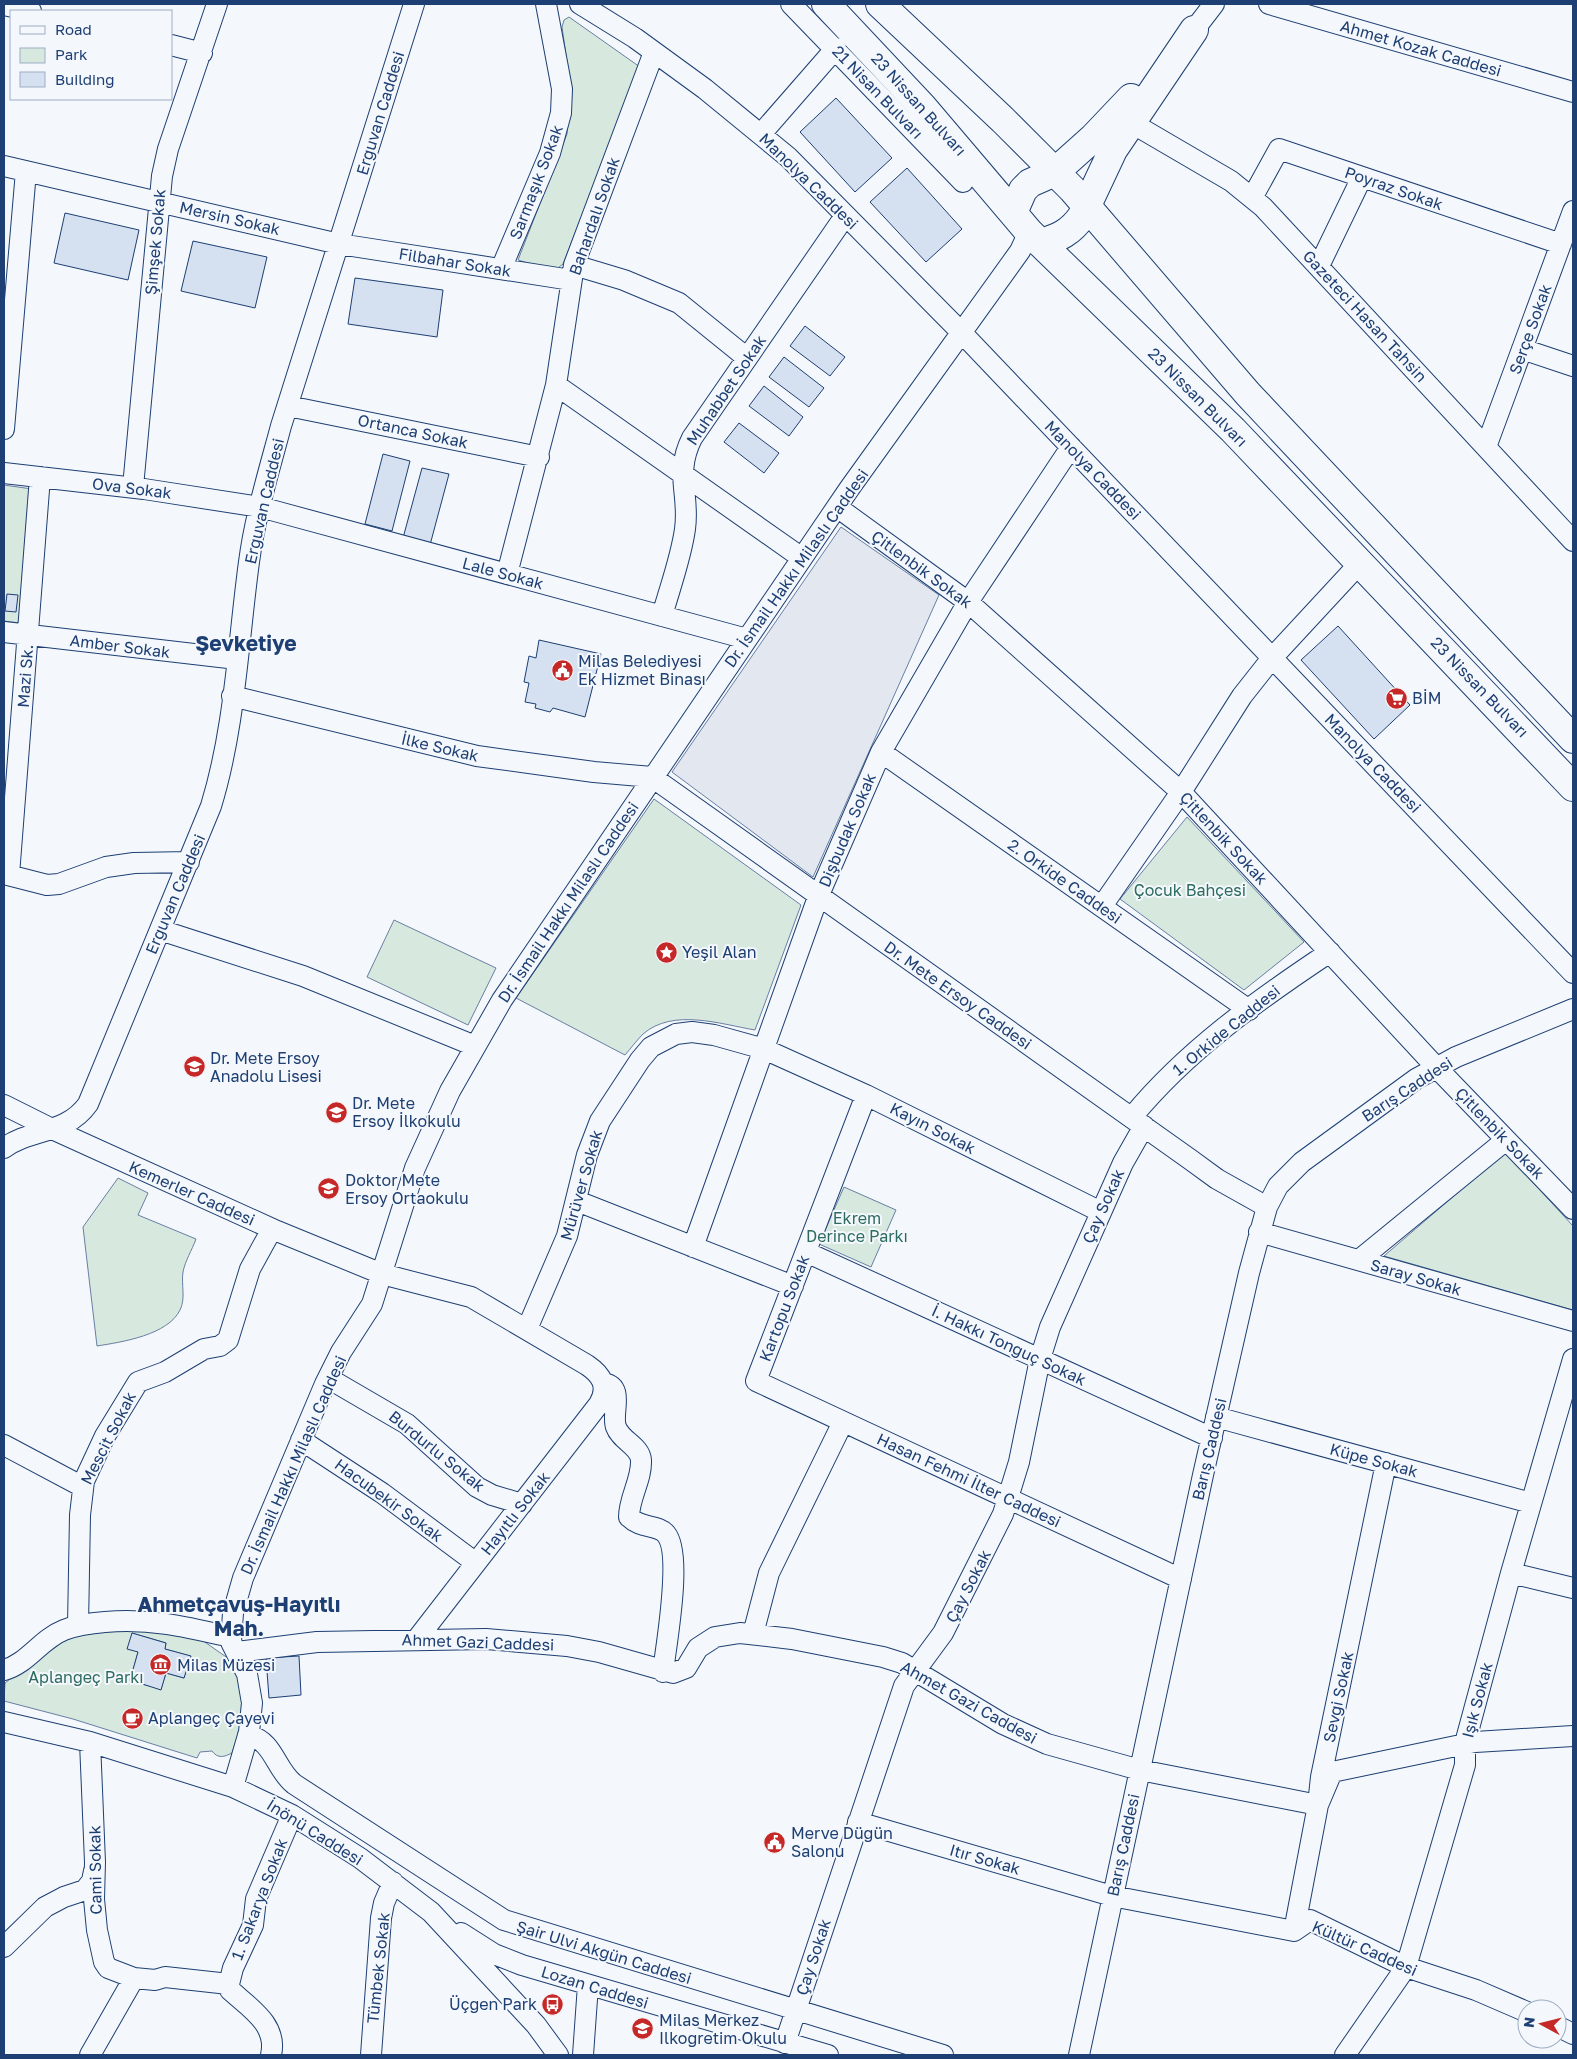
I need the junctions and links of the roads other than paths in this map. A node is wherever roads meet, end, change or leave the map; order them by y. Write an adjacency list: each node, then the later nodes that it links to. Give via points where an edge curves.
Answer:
1 (4, 4): 11 (street)
2 (217, 4): 16 (street, Şimşek Sokak)
3 (414, 4): 31 (street, Erguvan Caddesi)
4 (546, 4): 34 (street, Sarmaşık Sokak, via 562,89 562,113 550,153)
5 (580, 4): 15 (street, Manolya Caddesi)
6 (791, 4): 14 (street, 21 Nisan Bulvarı)
7 (826, 4): 30 (highway, 23 Nissan Bulvarı, via 922,106)
8 (880, 4): 22 (highway)
9 (1214, 4): 12 (street)
10 (1269, 4): 17 (street, Ahmet Kozak Caddesi)
11 (27, 10)
12 (1194, 30): 18 (highway); 22 (highway, via 1111,119)
13 (172, 45): 16 (street)
14 (836, 48): 19 (street); 24 (street, 21 Nisan Bulvarı)
15 (654, 52): 19 (street, Manolya Caddesi); 35 (street, Bahardalı Sokak)
16 (202, 53): 26 (street, Şimşek Sokak, via 168,149)
17 (1573, 92)
18 (1130, 122): 25 (street, Gazeteci Hasan Tahsin, via 1231,181); 27 (highway, via 1106,162)
19 (761, 134): 29 (street, Manolya Caddesi)
20 (4, 166): 21 (street, Mersin Sokak)
21 (26, 171): 26 (street, Mersin Sokak); 42 (street)
22 (1055, 172): 27 (highway); 30 (highway, via 1030,183 1023,190)
23 (1362, 177): 25 (street, Poyraz Sokak, via 1279,149); 32 (street, Poyraz Sokak); 33 (street)
24 (964, 182)
25 (1252, 198): 33 (street, Gazeteci Hasan Tahsin)
26 (158, 202): 31 (street, Mersin Sokak); 49 (street, Şimşek Sokak)
27 (1087, 206): 30 (highway, via 1076,225 1060,237); 64 (highway, 23 Nissan Bulvarı, via 1242,387)
28 (1573, 212): 32 (street, Serçe Sokak)
29 (845, 216): 36 (street, Manolya Caddesi); 38 (street, Muhabbet Sokak)
30 (1027, 229): 36 (street, Dr. İsmail Hakkı Milaslı Caddesi, via 1020,251); 54 (highway, 23 Nissan Bulvarı, via 1197,394)
31 (339, 244): 34 (street, Filbahar Sokak); 41 (street, Erguvan Caddesi)
32 (1561, 244): 37 (street, Serçe Sokak)
33 (1319, 266): 43 (street, Gazeteci Hasan Tahsin)
34 (502, 269): 35 (street, Filbahar Sokak)
35 (573, 272): 38 (street, Filbahar Sokak, via 624,280 679,303); 40 (street, Bahardalı Sokak)
36 (961, 332): 44 (street, Manolya Caddesi); 51 (street, Dr. İsmail Hakkı Milaslı Caddesi)
37 (1522, 349): 39 (street); 43 (street, Serçe Sokak)
38 (747, 358): 47 (street, Muhabbet Sokak, via 692,438 686,450)
39 (1573, 366)
40 (556, 385): 45 (street, Bahardalı Sokak); 47 (street)
41 (288, 406): 45 (street, Ortanca Sokak); 50 (street, Erguvan Caddesi)
42 (4, 429)
43 (1486, 446): 52 (street, Gazeteci Hasan Tahsin)
44 (1071, 447): 56 (street, Dişbudak Sokak); 61 (street, Manolya Caddesi)
45 (538, 457): 55 (street, Bahardalı Sokak)
46 (4, 473): 48 (street, Ova Sokak)
47 (682, 474): 53 (street); 57 (street, Muhabbet Sokak, via 685,528)
48 (40, 477): 49 (street, Ova Sokak); 59 (street, Mazi Sk.)
49 (133, 487): 50 (street, Ova Sokak)
50 (260, 507): 55 (street, Lale Sokak); 62 (street, Erguvan Caddesi)
51 (837, 507): 53 (street, Dr. İsmail Hakkı Milaslı Caddesi); 56 (street, Çitlenbik Sokak)
52 (1573, 542)
53 (802, 558): 60 (street, Dr. İsmail Hakkı Milaslı Caddesi)
54 (1360, 563): 61 (street); 67 (highway, 23 Nissan Bulvarı)
55 (507, 574): 57 (street, Lale Sokak)
56 (968, 602): 65 (street, Dişbudak Sokak); 68 (street, Çitlenbik Sokak)
57 (662, 616): 60 (street, Lale Sokak)
58 (4, 632): 59 (street, Amber Sokak)
59 (28, 634): 62 (street, Amber Sokak); 70 (street, Mazi Sk.)
60 (747, 639): 66 (street, Dr. İsmail Hakkı Milaslı Caddesi)
61 (1272, 658): 68 (street, via 1233,708); 75 (street, Manolya Caddesi)
62 (236, 660): 63 (street, Erguvan Caddesi)
63 (232, 696): 66 (street, İlke Sokak, via 478,756); 69 (street, Erguvan Caddesi, via 218,782)
64 (1573, 739)
65 (881, 752): 71 (street, Dişbudak Sokak); 72 (street, 2. Orkide Caddesi)
66 (652, 777): 71 (street, Dr. Mete Ersoy Caddesi); 78 (street, Dr. İsmail Hakkı Milaslı Caddesi, via 502,1000)
67 (1573, 787)
68 (1181, 792): 72 (street); 74 (street, Çitlenbik Sokak)
69 (189, 862): 70 (street, via 106,867 59,884 47,885); 73 (street, Erguvan Caddesi)
70 (6, 875)
71 (818, 897): 79 (street, Dişbudak Sokak); 83 (street, Dr. Mete Ersoy Caddesi)
72 (1102, 906): 77 (street, 2. Orkide Caddesi)
73 (160, 930): 78 (street, via 285,969); 84 (street, Erguvan Caddesi, via 88,1104 80,1115)
74 (1330, 952): 77 (street, 1. Orkide Caddesi); 80 (street, Çitlenbik Sokak)
75 (1573, 973)
76 (1573, 1008): 80 (street, Barış Caddesi)
77 (1250, 1010): 83 (street, 1. Orkide Caddesi, via 1162,1082)
78 (475, 1046): 96 (street, Dr. İsmail Hakkı Milaslı Caddesi, via 415,1168)
79 (764, 1049): 81 (street, Kayın Sokak); 87 (street, Mürüver Sokak, via 739,1040 692,1032 676,1034 651,1047 600,1121 587,1155); 93 (street, Dişbudak Sokak)
80 (1436, 1067): 85 (street, Çitlenbik Sokak); 88 (street, Barış Caddesi, via 1302,1162 1278,1186)
81 (866, 1095): 90 (street, Kayın Sokak); 94 (street, Kartopu Sokak)
82 (4, 1105): 84 (street, Kemerler Caddesi)
83 (1138, 1121): 88 (street, Dr. Mete Ersoy Caddesi, via 1217,1179); 90 (street, Çay Sokak)
84 (52, 1129): 86 (street, Erguvan Caddesi); 91 (street, Kemerler Caddesi)
85 (1506, 1140): 89 (street, Çitlenbik Sokak); 95 (street)
86 (4, 1148)
87 (577, 1201): 93 (street); 99 (street, Mürüver Sokak, via 559,1256)
88 (1267, 1207): 92 (street, Barış Caddesi)
89 (1573, 1208)
90 (1101, 1212): 100 (street, Çay Sokak, via 1050,1327)
91 (272, 1229): 96 (street, Kemerler Caddesi); 111 (street, Mescit Sokak, via 250,1269 228,1340 138,1382 105,1436)
92 (1259, 1232): 95 (street, Saray Sokak); 105 (street, Barış Caddesi)
93 (694, 1246): 97 (street)
94 (806, 1252): 97 (street, Kartopu Sokak); 100 (street, İ. Hakkı Tonguç Sokak)
95 (1359, 1260): 98 (street, Saray Sokak)
96 (382, 1274): 99 (street, via 471,1297); 102 (street, Dr. İsmail Hakkı Milaslı Caddesi, via 372,1304)
97 (793, 1286): 103 (street, Kartopu Sokak)
98 (1573, 1321)
99 (526, 1329): 104 (street, via 596,1371)
100 (1040, 1359): 107 (street, İ. Hakkı Tonguç Sokak); 112 (street, Çay Sokak)
101 (1573, 1359): 113 (street, Işık Sokak)
102 (328, 1378): 108 (street, Dr. İsmail Hakkı Milaslı Caddesi); 114 (street, Burdurlu Sokak, via 407,1424 477,1487)
103 (756, 1381): 106 (street, Hasan Fehmi İlter Caddesi)
104 (604, 1383): 114 (street, Hayıtlı Sokak, via 600,1404); 125 (street, via 615,1392 616,1427 641,1457 629,1517 635,1523 658,1528 666,1534 673,1554)
105 (1216, 1417): 107 (street, Barış Caddesi); 110 (street, Küpe Sokak)
106 (843, 1422): 112 (street, Hasan Fehmi İlter Caddesi); 120 (street, via 769,1573)
107 (1212, 1438): 117 (street, Barış Caddesi)
108 (301, 1440): 115 (street, Hacubekir Sokak, via 382,1493); 122 (street, Dr. İsmail Hakkı Milaslı Caddesi, via 242,1578 233,1612)
109 (4, 1445): 111 (street)
110 (1386, 1463): 113 (street, Küpe Sokak); 133 (street, Sevgi Sokak, via 1321,1777)
111 (83, 1487): 119 (street, Mescit Sokak)
112 (1009, 1499): 117 (street, Hasan Fehmi İlter Caddesi); 123 (street, Çay Sokak, via 952,1618)
113 (1531, 1503): 116 (street, Işık Sokak)
114 (522, 1504): 115 (street, Hayıtlı Sokak)
115 (476, 1564): 121 (street, Hayıtlı Sokak)
116 (1511, 1573): 118 (street); 130 (street, Işık Sokak)
117 (1181, 1579): 131 (street, Barış Caddesi)
118 (1573, 1588)
119 (78, 1626): 122 (street, via 137,1620 181,1625); 124 (street, via 50,1637 21,1662)
120 (753, 1634): 123 (street, Ahmet Gazi Caddesi, via 883,1656); 125 (street, Ahmet Gazi Caddesi, via 715,1637 698,1648 686,1668 673,1673)
121 (416, 1639): 122 (street, Ahmet Gazi Caddesi); 125 (street, Ahmet Gazi Caddesi, via 486,1639 567,1646 599,1652)
122 (234, 1645): 127 (street, via 250,1690 252,1703)
123 (915, 1669): 131 (street, Ahmet Gazi Caddesi, via 1025,1735 1072,1752); 135 (street, Çay Sokak, via 904,1686)
124 (4, 1670)
125 (663, 1672)
126 (4, 1722): 129 (street, İnönü Caddesi)
127 (248, 1735): 132 (street); 147 (street, Şair Ulvi Akgün Caddesi, via 264,1742 286,1778 294,1784 504,1920)
128 (1573, 1736): 130 (street)
129 (90, 1742): 132 (street, İnönü Caddesi); 136 (street, Cami Sokak)
130 (1465, 1743): 133 (street, via 1332,1772); 142 (street, Işık Sokak, via 1463,1773)
131 (1140, 1770): 133 (street, Ahmet Gazi Caddesi); 138 (street, Barış Caddesi)
132 (233, 1787): 134 (street, İnönü Caddesi)
133 (1318, 1805): 140 (street, Sevgi Sokak)
134 (292, 1815): 137 (street, İnönü Caddesi); 144 (street, 1. Sakarya Sokak, via 256,1899 253,1925)
135 (858, 1822): 138 (street, Itır Sokak); 147 (street, Çay Sokak)
136 (94, 1871): 141 (street, via 85,1890 44,1907); 143 (street, Cami Sokak, via 95,1916 104,1962 113,1971)
137 (393, 1882): 139 (street, İnönü Caddesi); 151 (street, Tümbek Sokak, via 381,1918)
138 (1112, 1896): 140 (street, Kültür Caddesi); 156 (street, Barış Caddesi)
139 (431, 1912): 145 (street, Lozan Caddesi, via 494,1954); 152 (street, İnönü Caddesi, via 536,2025)
140 (1294, 1931): 142 (street, Kültür Caddesi, via 1310,1920)
141 (4, 1947)
142 (1406, 1967): 146 (street, Kültür Caddesi); 157 (street, Işık Sokak)
143 (134, 1978): 144 (street); 149 (street)
144 (229, 1984): 150 (street, via 230,1990 266,2024 272,2037)
145 (588, 1985): 148 (street, Lozan Caddesi); 153 (street)
146 (1517, 2008)
147 (796, 2010): 148 (street, Çay Sokak); 155 (street, Şair Ulvi Akgün Caddesi)
148 (785, 2043): 154 (street, Lozan Caddesi)
149 (90, 2055)
150 (271, 2055)
151 (371, 2055)
152 (558, 2055)
153 (583, 2055)
154 (828, 2055)
155 (943, 2055)
156 (1078, 2055)
157 (1345, 2055)

